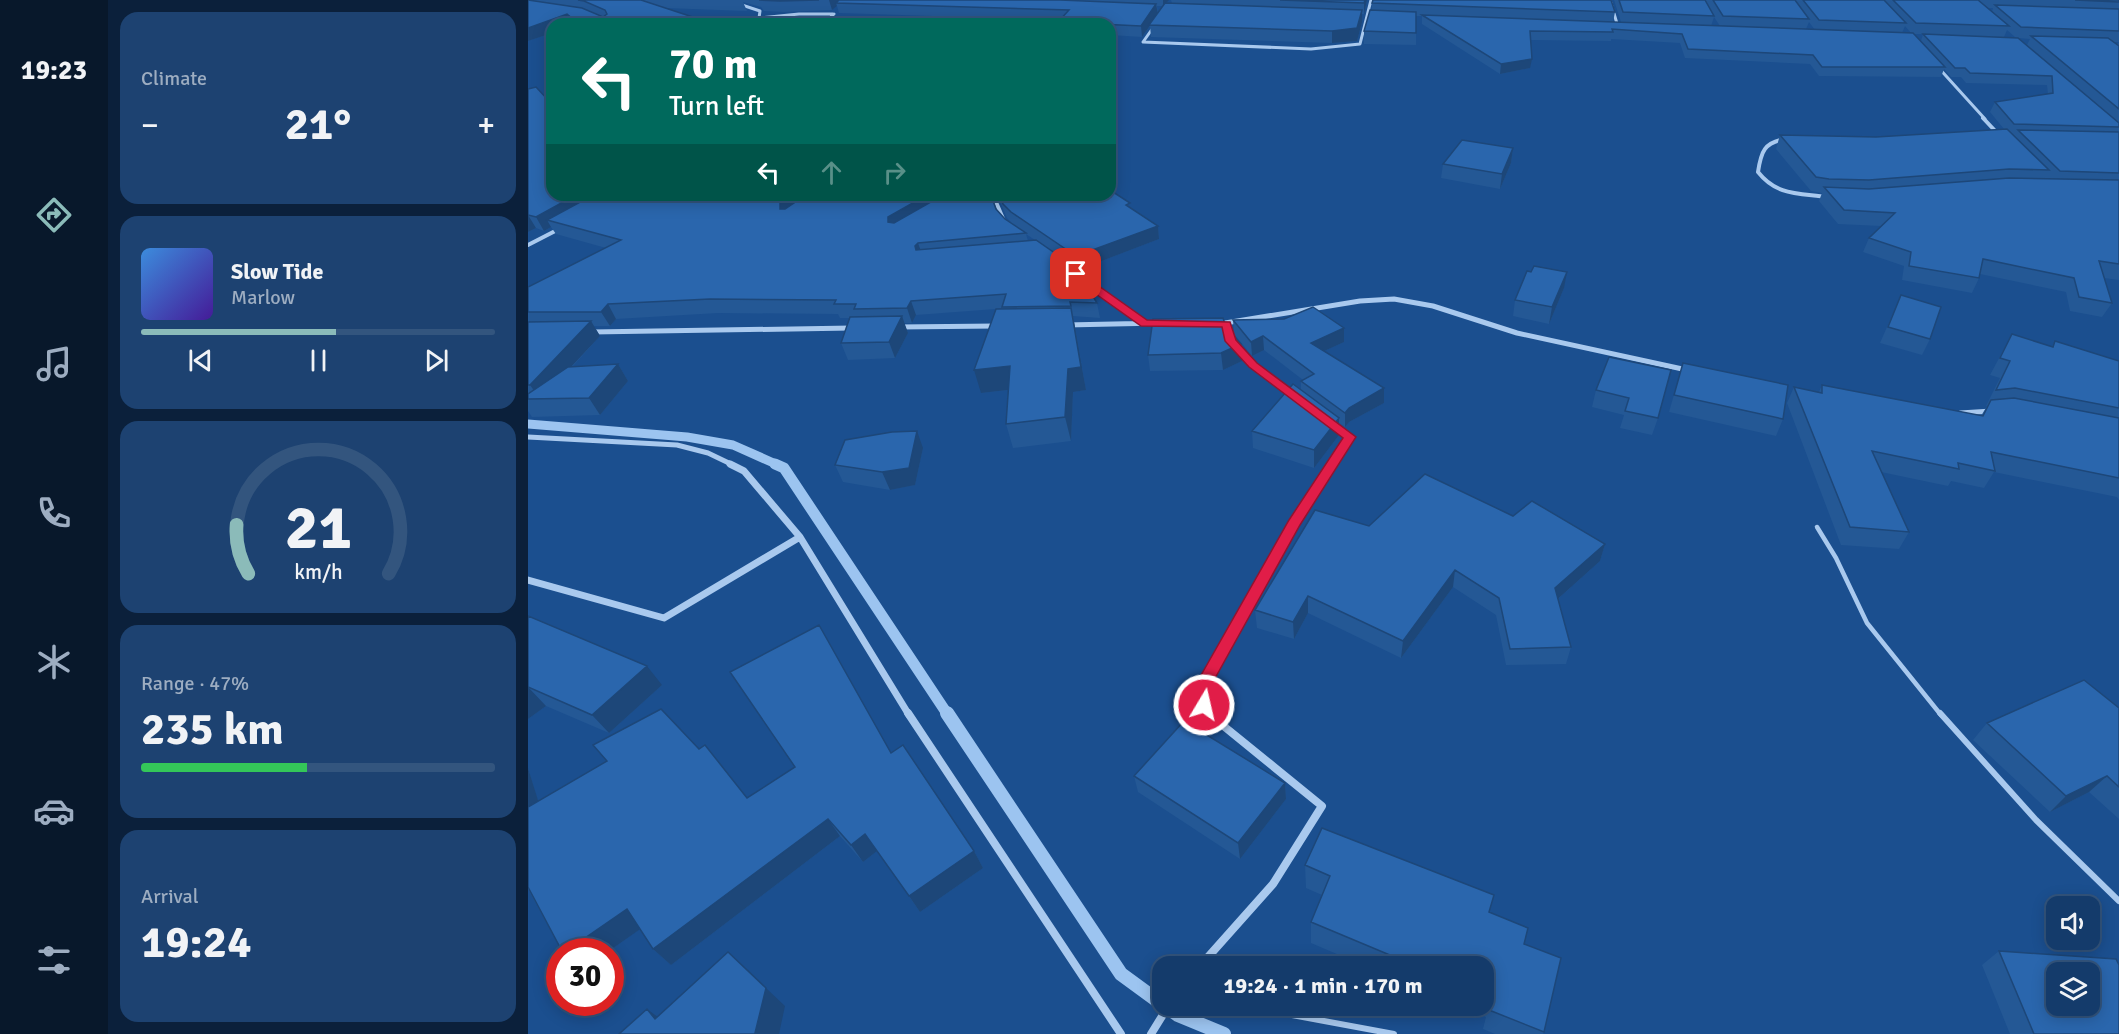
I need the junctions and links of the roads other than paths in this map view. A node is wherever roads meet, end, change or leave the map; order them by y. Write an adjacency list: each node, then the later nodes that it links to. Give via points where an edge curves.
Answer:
1 (727, 0): 5 (street, via 760,11 759,18)
2 (1371, 0): 6 (street, via 1360,44 1311,50 1143,42)
3 (1610, 0): 8 (street)
4 (841, 7): 5 (street)
5 (833, 14): 7 (street)
6 (1161, 17)
7 (829, 18)
8 (1618, 27)
9 (1935, 64): 11 (street, via 2001,138)
10 (1791, 138): 12 (street, via 1771,140 1763,148 1758,172 1779,191)
11 (1990, 138)
12 (1833, 197)
13 (996, 201): 14 (street)
14 (1007, 224)
15 (563, 226): 16 (street)
16 (528, 246)
17 (1069, 270): 18 (street)
18 (1145, 323): 19 (street); 22 (street)
19 (1168, 323)
20 (1214, 324): 21 (street)
21 (1226, 324): 27 (street); 29 (street, via 1360,301 1394,299 1433,306 1517,333)
22 (1062, 325)
23 (1003, 326): 25 (street)
24 (862, 328): 26 (street)
25 (885, 328)
26 (590, 332)
27 (1228, 333)
28 (1231, 341): 30 (street, via 1253,365)
29 (1691, 371)
30 (1297, 398)
31 (2004, 410): 32 (street)
32 (1949, 414)
33 (1323, 417): 39 (street, via 1350,437 1294,523 1205,682 1204,705 1226,728 1322,806 1273,884)
34 (528, 436): 36 (street, via 677,445 708,453 744,471)
35 (1817, 527): 38 (lane, via 1867,623 1933,705 2036,820)
36 (800, 537): 37 (street, via 664,618); 43 (street, via 897,696)
37 (528, 580)
38 (2119, 901)
39 (1209, 956)
40 (1162, 1016): 42 (street)
41 (1297, 1016): 44 (lane)
42 (1152, 1033)
43 (1121, 1034)
44 (1394, 1034)

